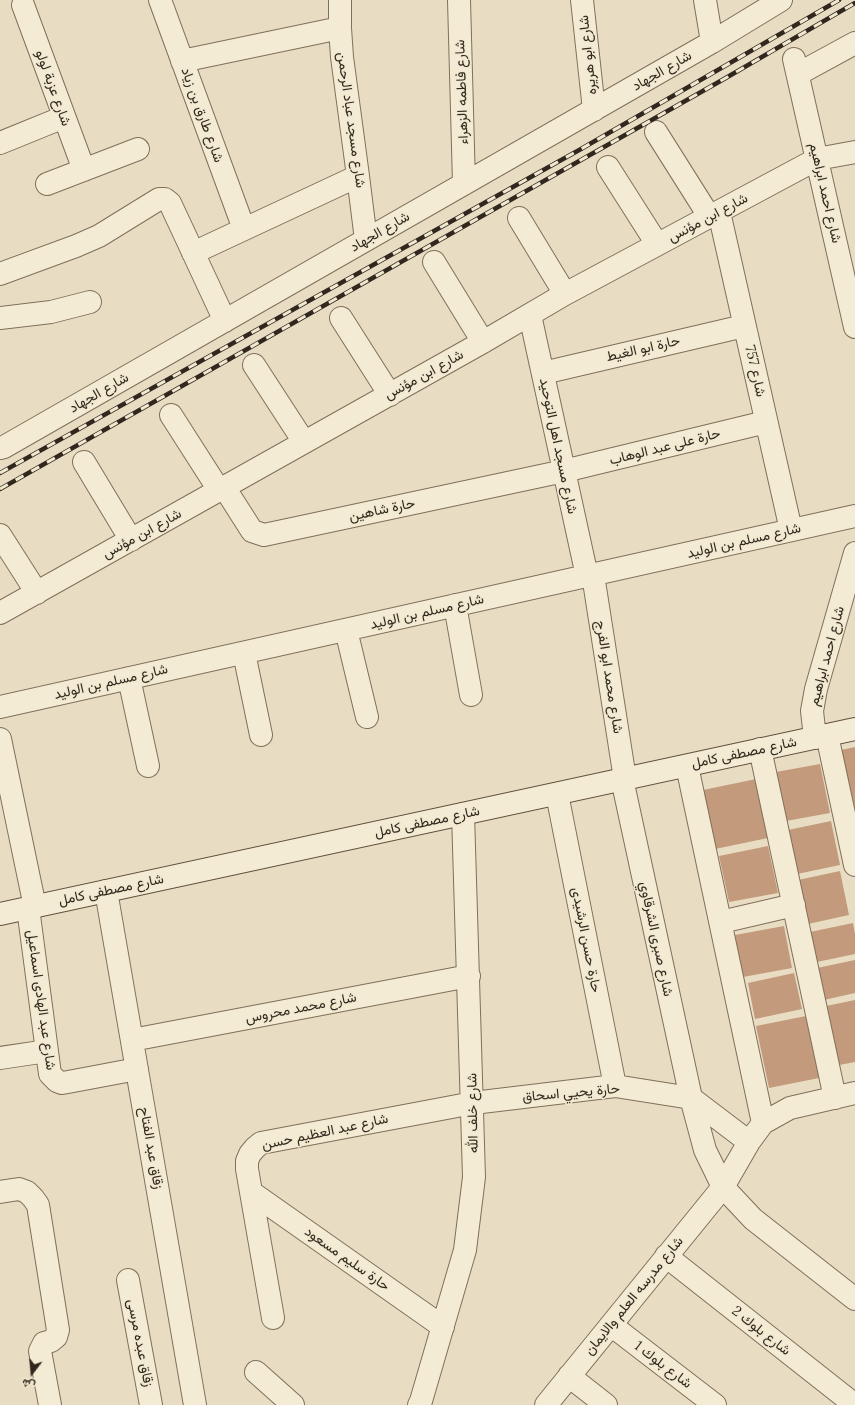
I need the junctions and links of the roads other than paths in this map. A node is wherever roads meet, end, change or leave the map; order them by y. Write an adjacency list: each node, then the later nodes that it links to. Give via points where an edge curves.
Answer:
1 (160, 0): 12 (street, شارع طارق بن زياد)
2 (340, 0): 9 (street, شارع مسجد عباد الرحمن)
3 (459, 0): 24 (street, شارع فاطمه الزهراء)
4 (582, 0): 13 (street, شارع ابو هريره)
5 (705, 0): 10 (street)
6 (781, 0): 8 (street, شارع الجهاد)
7 (23, 5): 14 (street, شارع عزبة لولو)
8 (759, 6): 10 (street, شارع الجهاد)
9 (340, 28): 12 (street); 22 (street, شارع مسجد عباد الرحمن)
10 (712, 42): 13 (street, شارع الجهاد)
11 (855, 43): 19 (street, شارع احمد ابراهيم, via 796,66)
12 (182, 61): 27 (street, شارع طارق بن زياد)
13 (594, 110): 24 (street, شارع الجهاد)
14 (64, 118): 16 (street); 21 (street, شارع عزبة لولو)
15 (656, 132): 25 (street, شارع 757)
16 (0, 143)
17 (138, 149): 21 (street)
18 (855, 152): 19 (street, شارع ابن مؤنس)
19 (817, 159): 25 (street, شارع ابن مؤنس); 33 (street, شارع احمد ابراهيم)
20 (608, 167): 29 (street)
21 (84, 170): 23 (street)
22 (358, 176): 27 (street); 28 (street, شارع مسجد عباد الرحمن)
23 (46, 184)
24 (464, 184): 28 (street, شارع الجهاد)
25 (714, 214): 29 (street, شارع ابن مؤنس); 40 (street, شارع 757)
26 (519, 218): 34 (street)
27 (244, 229): 30 (street)
28 (366, 240): 39 (street, شارع الجهاد)
29 (657, 244): 34 (street, شارع ابن مؤنس)
30 (193, 253): 32 (street, via 170,203 165,199 159,199 99,236); 39 (street)
31 (434, 262): 42 (street)
32 (0, 274)
33 (851, 287): 41 (street, شارع احمد ابراهيم)
34 (565, 294): 36 (street, شارع ابن مؤنس)
35 (90, 302): 37 (street, via 51,312)
36 (530, 316): 42 (street, شارع ابن مؤنس); 44 (street, شارع مسجد اهل التوحيد)
37 (0, 318)
38 (341, 318): 45 (street)
39 (225, 321): 49 (street, شارع الجهاد)
40 (744, 326): 44 (street, حارة ابو الغيط); 47 (street, شارع 757)
41 (855, 327)
42 (483, 342): 45 (street, شارع ابن مؤنس)
43 (254, 365): 48 (street)
44 (543, 373): 51 (street, شارع مسجد اهل التوحيد)
45 (390, 395): 48 (street, شارع ابن مؤنس)
46 (171, 415): 52 (street, حارة شاهين)
47 (766, 422): 51 (street, حارة على عبد الوهاب); 54 (street, شارع 757)
48 (304, 442): 52 (street, شارع ابن مؤنس)
49 (0, 448)
50 (84, 462): 56 (street)
51 (564, 471): 52 (street, حارة شاهين, via 264,535 252,531); 58 (street, شارع مسجد اهل التوحيد)
52 (222, 489): 56 (street, شارع ابن مؤنس)
53 (855, 516): 54 (street, شارع مسلم بن الوليد)
54 (791, 530): 58 (street, شارع مسلم بن الوليد)
55 (0, 535): 59 (street)
56 (131, 540): 59 (street, شارع ابن مؤنس)
57 (854, 562): 70 (street, شارع احمد ابراهيم, via 816,689 812,711)
58 (590, 575): 60 (street, شارع مسلم بن الوليد); 75 (street, شارع محمد ابو الفرج)
59 (37, 593): 61 (street, شارع ابن مؤنس)
60 (455, 606): 62 (street, شارع مسلم بن الوليد); 65 (street)
61 (0, 613)
62 (346, 630): 63 (street, شارع مسلم بن الوليد); 67 (street)
63 (244, 653): 64 (street, شارع مسلم بن الوليد); 69 (street)
64 (129, 678): 66 (street, شارع مسلم بن الوليد); 73 (street)
65 (471, 694)
66 (0, 707)
67 (367, 717)
68 (855, 729): 70 (street, شارع مصطفى كامل)
69 (261, 735)
70 (821, 736): 72 (street, شارع مصطفى كامل); 78 (street, شارع احمد ابراهيم)
71 (0, 739): 81 (street, شارع عبد الهادى اسماعيل)
72 (760, 749): 74 (street, شارع مصطفى كامل); 80 (street)
73 (148, 766)
74 (687, 766): 75 (street, شارع مصطفى كامل); 83 (street)
75 (624, 779): 76 (street, شارع مصطفى كامل); 91 (street, شارع صبرى الشرقاوي)
76 (557, 794): 77 (street, شارع مصطفى كامل); 89 (street, حارة حسن الرشيدى)
77 (464, 814): 79 (street, شارع مصطفى كامل); 84 (street, شارع خلف الله)
78 (855, 865)
79 (106, 891): 81 (street, شارع مصطفى كامل); 85 (street, زقاق عبد الفتاح)
80 (794, 906): 83 (street); 90 (street)
81 (32, 908): 82 (street, شارع مصطفى كامل); 86 (street, شارع عبد الهادى اسماعيل)
82 (0, 914)
83 (721, 922): 93 (street)
84 (469, 976): 85 (street, شارع محمد محروس); 92 (street, شارع خلف الله)
85 (132, 1040): 88 (street, زقاق عبد الفتاح)
86 (47, 1051): 87 (street); 88 (street, شارع عبد الهادى اسماعيل, via 50,1074 62,1083)
87 (0, 1058)
88 (137, 1069): 110 (street, زقاق عبد الفتاح)
89 (615, 1086): 91 (street, حارة يحيي اسحاق); 92 (street, حارة يحيي اسحاق)
90 (845, 1095): 93 (street, via 790,1108)
91 (691, 1098): 94 (street, حارة يحيي اسحاق); 95 (street, شارع صبرى الشرقاوي, via 705,1150)
92 (473, 1103): 97 (street, شارع عبد العظيم حسن, via 261,1143 254,1148 247,1162); 103 (street, شارع خلف الله, via 474,1177 465,1250)
93 (763, 1123): 94 (street, شارع مدرسه العلم والايمان)
94 (749, 1142): 95 (street, شارع مدرسه العلم والايمان)
95 (722, 1187): 98 (street, شارع مدرسه العلم والايمان); 100 (street, شارع صبرى الشرقاوي, via 753,1219)
96 (9, 1191): 108 (street, via 27,1192 38,1205 58,1330 56,1337 44,1343 40,1351)
97 (251, 1192): 101 (street, شارع عبد العظيم حسن); 103 (street, حارة سليم مسعود)
98 (666, 1256): 102 (street, شارع مدرسه العلم والايمان); 106 (street, شارع بلوك 2)
99 (128, 1280): 109 (street, زقاق عبده مرسى)
100 (855, 1299)
101 (273, 1318)
102 (611, 1325): 105 (street, شارع مدرسه العلم والايمان); 114 (street, شارع بلوك 1)
103 (443, 1327): 107 (street, شارع خلف الله)
104 (256, 1372): 111 (street)
105 (569, 1376): 112 (street, شارع مدرسه العلم والايمان); 113 (street)
106 (851, 1401)
107 (422, 1404)
108 (50, 1405)
109 (152, 1405)
110 (195, 1405)
111 (293, 1405)
112 (546, 1405)
113 (606, 1405)
114 (715, 1405)

